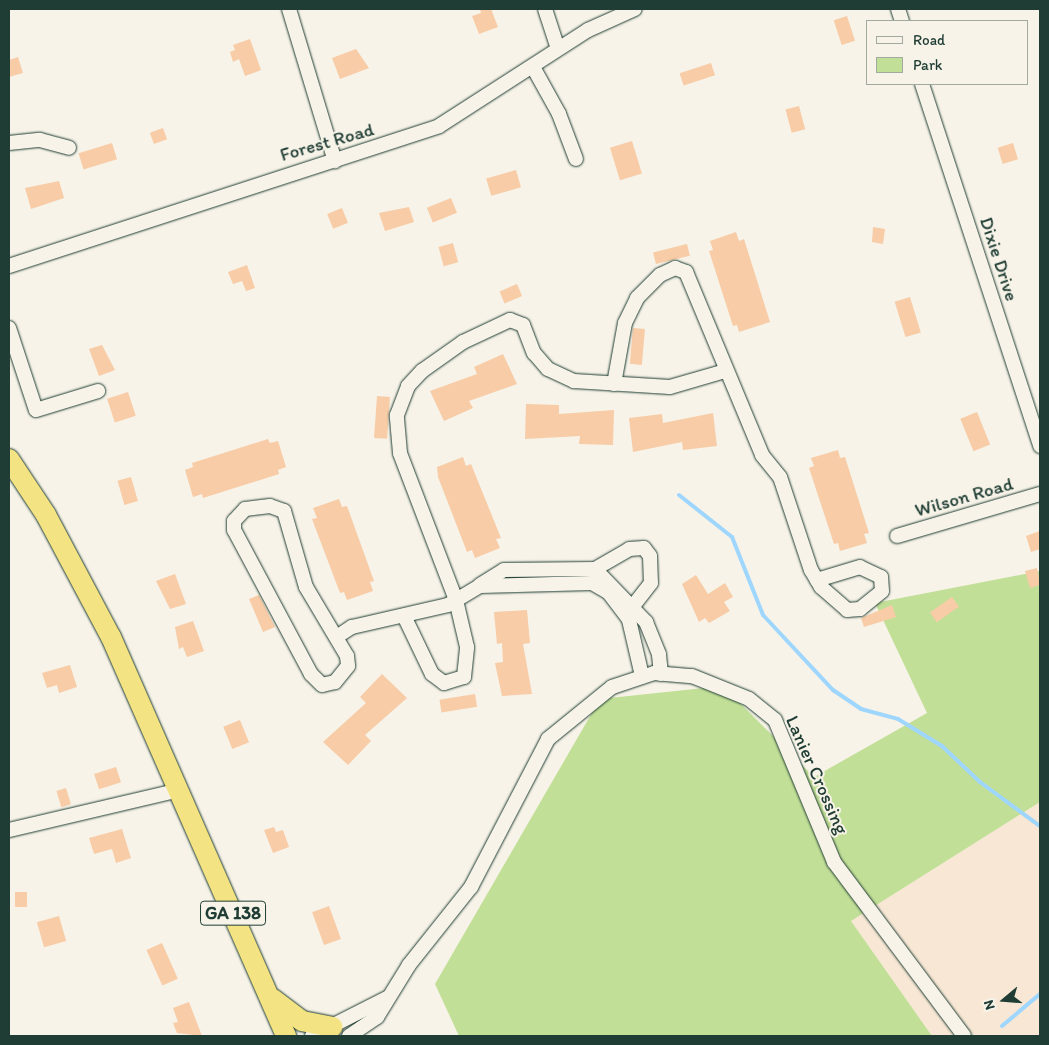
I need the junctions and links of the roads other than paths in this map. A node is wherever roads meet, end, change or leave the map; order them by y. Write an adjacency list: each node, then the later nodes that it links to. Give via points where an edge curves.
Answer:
1 (289, 9): 10 (street)
2 (544, 9): 4 (street)
3 (635, 9): 4 (street, Forest Road)
4 (558, 49): 5 (street, Forest Road)
5 (533, 67): 9 (street, via 560,114); 10 (street, Forest Road, via 439,126)
6 (922, 85): 16 (street, Dixie Drive)
7 (9, 143): 8 (street, via 40,140)
8 (69, 148)
9 (576, 159)
10 (335, 161): 11 (street, Forest Road, via 237,189)
11 (9, 266)
12 (9, 328): 15 (street, via 36,410)
13 (725, 371): 14 (street, via 670,388); 14 (street, via 686,272 675,268 650,282 637,298 625,323); 21 (street, via 762,455 780,477)
14 (614, 384): 23 (street, via 559,377 534,353 523,325 510,320 438,358 408,386 397,415 400,454)
15 (98, 391)
16 (1040, 446)
17 (9, 458): 29 (highway, GA 138, via 92,598)
18 (1040, 494): 19 (street, Wilson Road)
19 (897, 536)
20 (595, 569): 22 (street, via 504,570 483,579); 24 (street); 24 (street, via 629,549 644,548 653,574 645,595)
21 (817, 580)
22 (480, 586): 23 (street); 28 (street, via 592,583 609,593 629,620)
23 (456, 600): 25 (street); 25 (street, via 468,663 464,677 456,683 444,683 423,663)
24 (633, 606): 27 (street, via 654,640)
25 (405, 618): 26 (street, via 352,627)
26 (338, 636): 26 (street, via 348,666 335,682 322,685 311,674 234,530 234,521 245,509 270,506 284,511 306,587)
27 (661, 674): 28 (street, Lanier Crossing); 35 (street, Lanier Crossing, via 692,676 748,699 775,720 834,862)
28 (642, 676): 32 (street, Lanier Crossing, via 592,699 548,739 472,887 387,998)
29 (180, 790): 30 (street); 31 (highway, GA 138)
30 (9, 830)
31 (268, 995): 32 (highway, via 302,1021); 33 (highway, GA 138)
32 (340, 1032): 34 (street, Lanier Crossing)
33 (286, 1036)
34 (312, 1036)
35 (964, 1036)

